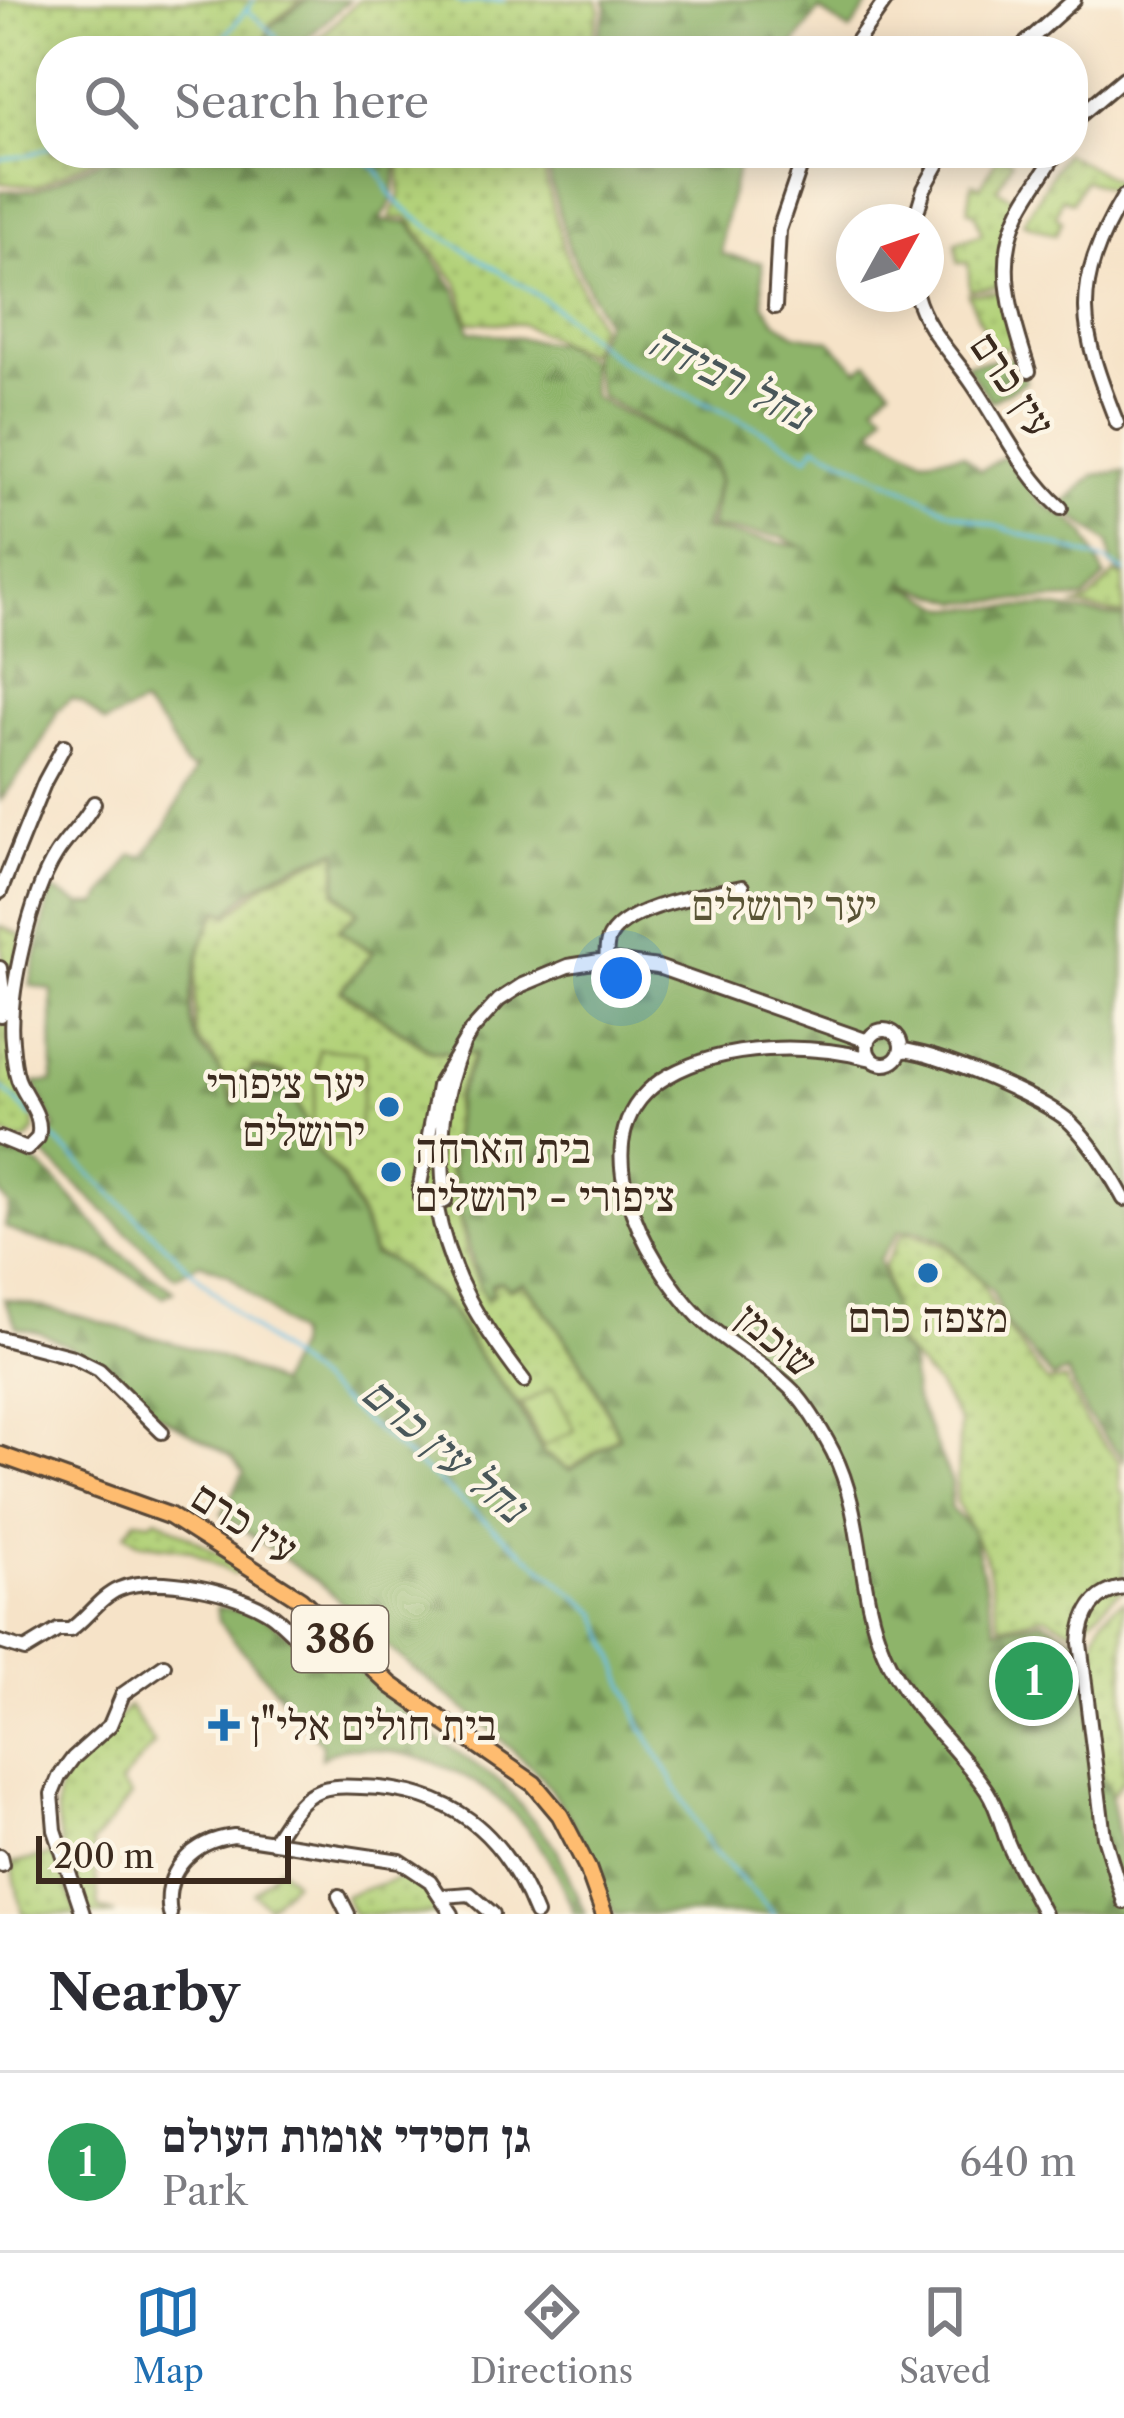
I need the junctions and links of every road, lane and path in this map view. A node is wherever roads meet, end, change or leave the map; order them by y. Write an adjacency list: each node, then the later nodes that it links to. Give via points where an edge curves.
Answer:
1 (886, 0): 3 (street)
2 (1074, 0): 4 (street)
3 (861, 36)
4 (1034, 36)
5 (1124, 78): 6 (street)
6 (1088, 108)
7 (800, 168): 12 (street, via 780,225)
8 (936, 168): 11 (street)
9 (1046, 168): 14 (street, via 1022,206 1007,256 1009,303)
10 (1124, 196): 15 (street, via 1094,260 1085,324)
11 (919, 204)
12 (775, 307)
13 (923, 312): 16 (street, עין כרם, via 1016,455)
14 (1029, 371)
15 (1118, 423)
16 (1061, 508)
17 (64, 746): 20 (street)
18 (94, 803): 28 (street, via 41,881 14,1003 14,1059 39,1118 38,1138 27,1148)
19 (742, 887): 21 (street, via 639,913 617,927)
20 (0, 892)
21 (606, 960): 24 (street, via 658,967); 25 (street, via 522,985 483,1014)
22 (0, 968): 23 (street)
23 (0, 1015)
24 (868, 1041): 26 (street, via 886,1030); 27 (street)
25 (463, 1045): 30 (street, via 448,1079 445,1201); 30 (street, via 438,1087 420,1185 423,1202)
26 (901, 1050): 27 (street, via 886,1064); 29 (street, via 988,1078 1068,1120)
27 (872, 1059): 50 (street, שוכמן, via 785,1049 696,1061 662,1079 630,1114 621,1151 625,1184 646,1242 678,1294 792,1390 831,1449 851,1497 888,1663 910,1702 992,1799)
28 (0, 1138)
29 (1124, 1199)
30 (436, 1204): 32 (street, via 461,1291)
31 (0, 1338): 33 (street, via 99,1370)
32 (524, 1381)
33 (162, 1432)
34 (0, 1456): 37 (main road, עין כרם / 386, via 185,1524 286,1589)
35 (1124, 1588): 42 (street, via 1095,1599 1080,1643 1104,1837)
36 (0, 1642): 37 (street, via 25,1650 70,1630 118,1589 168,1584 260,1607 320,1654)
37 (347, 1646): 49 (main road, עין כרם / 386, via 418,1706 534,1784 560,1815)
38 (164, 1665): 43 (street, via 123,1694 110,1725 74,1758 52,1794)
39 (273, 1841): 41 (street, via 400,1861); 44 (street, via 234,1836 195,1849 171,1880); 48 (street, via 303,1801 326,1788 425,1795 457,1809 495,1844)
40 (339, 1896): 45 (street)
41 (443, 1897): 46 (street); 47 (street, via 470,1894)
42 (1124, 1902)
43 (83, 1914)
44 (170, 1914)
45 (348, 1914)
46 (452, 1914)
47 (493, 1914)
48 (536, 1914)
49 (604, 1914)
50 (1044, 1914)

